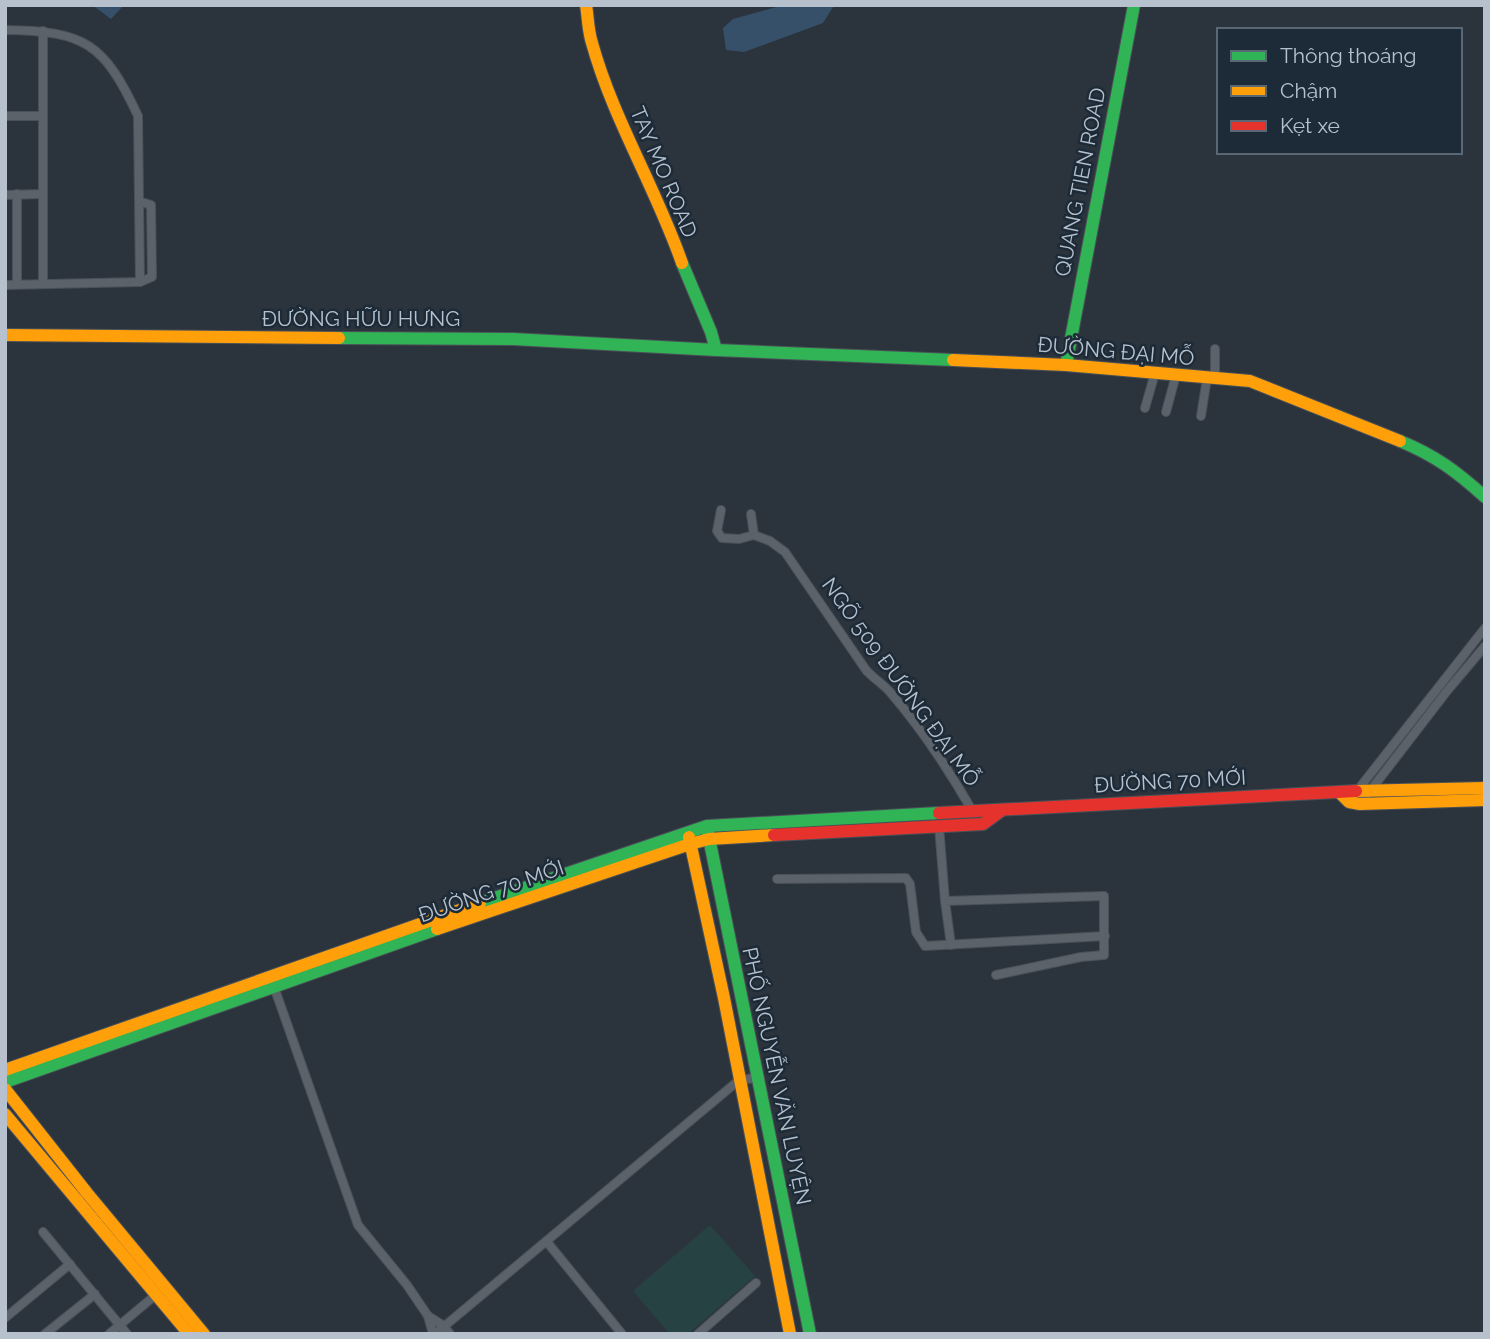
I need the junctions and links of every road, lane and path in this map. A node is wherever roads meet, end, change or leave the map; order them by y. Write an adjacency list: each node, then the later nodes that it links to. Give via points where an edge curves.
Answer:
1 (586, 5): 15 (street, TAY MO ROAD, via 591,41 615,108 673,234)
2 (1134, 5): 16 (street, QUANG TIEN ROAD)
3 (5, 30): 4 (street)
4 (43, 31): 6 (street); 10 (street, via 78,38 113,68 138,116 141,202 152,205 152,277 140,282)
5 (5, 116): 6 (street)
6 (43, 116): 8 (street)
7 (17, 194): 8 (street); 9 (street); 11 (street)
8 (42, 194): 10 (street)
9 (5, 195)
10 (43, 283): 11 (street)
11 (17, 284): 12 (street)
12 (5, 285)
13 (5, 335): 15 (street, ĐƯỜNG HỮU HƯNG, via 499,339)
14 (1214, 349): 19 (street)
15 (716, 350): 16 (street, ĐƯỜNG ĐẠI MỖ)
16 (1066, 365): 17 (street, ĐƯỜNG ĐẠI MỖ)
17 (1155, 373): 18 (street, ĐƯỜNG ĐẠI MỖ); 20 (street)
18 (1176, 375): 19 (street, ĐƯỜNG ĐẠI MỖ); 21 (street)
19 (1211, 378): 22 (street); 23 (street, ĐƯỜNG ĐẠI MỖ, via 1250,382 1425,452)
20 (1145, 408)
21 (1166, 412)
22 (1201, 416)
23 (1485, 496)
24 (721, 510): 26 (street, via 717,531 722,538)
25 (751, 513): 26 (street)
26 (754, 535): 33 (street, NGÕ 509 ĐƯỜNG ĐẠI MỖ, via 785,552 866,670 888,689 930,745)
27 (1485, 628): 30 (street)
28 (1485, 646): 30 (street)
29 (1485, 788): 30 (street, ĐƯỜNG 70 MỚI)
30 (1359, 797): 31 (street, ĐƯỜNG 70 MỚI); 32 (street, ĐƯỜNG 70 MỚI, via 1339,792)
31 (1485, 800)
32 (1002, 810): 33 (street, ĐƯỜNG 70 MỚI); 34 (street, ĐƯỜNG 70 MỚI, via 984,824)
33 (973, 812): 35 (street, ĐƯỜNG 70 MỚI)
34 (939, 826): 35 (street, ĐƯỜNG 70 MỚI); 38 (street)
35 (708, 833): 36 (street, ĐƯỜNG 70 MỚI); 44 (street, PHỐ NGUYỄN VĂN LUYỆN)
36 (689, 838): 42 (street, ĐƯỜNG 70 MỚI); 45 (street, PHỐ NGUYỄN VĂN LUYỆN)
37 (777, 879): 40 (street, via 906,878 920,939 925,946)
38 (945, 901): 39 (street, via 1104,896); 40 (street)
39 (1105, 936): 40 (street); 41 (street, via 1104,955)
40 (951, 946)
41 (996, 975)
42 (272, 982): 43 (street); 46 (street, ĐƯỜNG 70 MỚI); 59 (street, via 358,1226)
43 (5, 1070)
44 (758, 1077): 45 (street); 51 (street, PHỐ NGUYỄN VĂN LUYỆN)
45 (738, 1081): 50 (street); 52 (street, PHỐ NGUYỄN VĂN LUYỆN)
46 (5, 1082)
47 (5, 1089): 55 (street)
48 (5, 1114): 55 (street)
49 (43, 1232): 53 (street)
50 (547, 1242): 62 (street); 69 (street)
51 (794, 1251): 52 (street); 56 (street, PHỐ NGUYỄN VĂN LUYỆN)
52 (774, 1255): 58 (street, PHỐ NGUYỄN VĂN LUYỆN)
53 (70, 1264): 57 (street); 60 (street)
54 (756, 1283): 70 (street)
55 (160, 1290): 61 (street); 66 (street); 67 (street)
56 (802, 1292): 58 (street); 72 (street, PHỐ NGUYỄN VĂN LUYỆN)
57 (95, 1294): 61 (street); 63 (street)
58 (782, 1295): 71 (street, PHỐ NGUYỄN VĂN LUYỆN)
59 (428, 1316): 62 (street); 68 (street)
60 (5, 1318)
61 (120, 1325): 64 (street); 65 (street)
62 (447, 1330): 68 (street)
63 (46, 1334)
64 (109, 1334)
65 (127, 1334)
66 (189, 1334)
67 (204, 1334)
68 (434, 1334)
69 (622, 1334)
70 (698, 1334)
71 (790, 1334)
72 (810, 1334)

